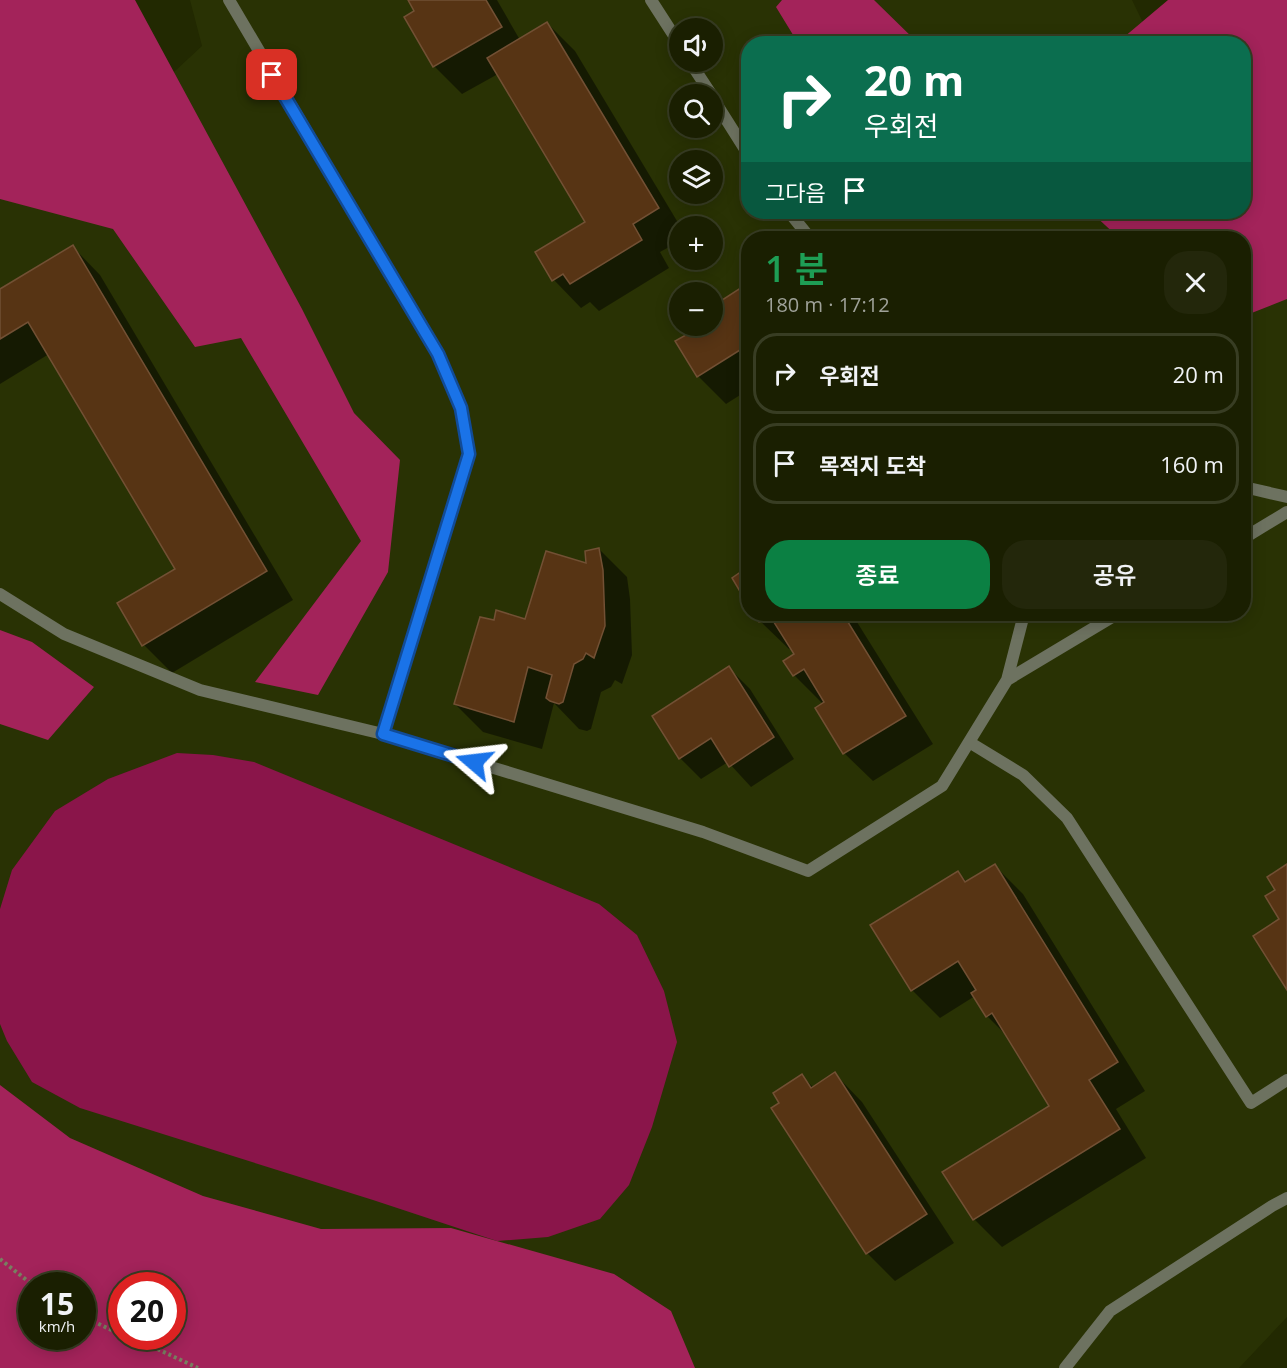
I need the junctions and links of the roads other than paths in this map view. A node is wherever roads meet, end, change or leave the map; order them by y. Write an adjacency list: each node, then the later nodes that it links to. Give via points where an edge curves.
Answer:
1 (229, 0): 16 (lane, via 438,354 461,408 469,454)
2 (651, 0): 3 (lane)
3 (669, 28)
4 (723, 114): 5 (lane)
5 (741, 143)
6 (795, 219): 7 (lane)
7 (804, 231)
8 (1251, 489): 9 (lane)
9 (1287, 497)
10 (1287, 512): 11 (lane)
11 (1251, 534)
12 (0, 594): 16 (lane, via 64,634 200,690)
13 (1022, 621): 15 (lane)
14 (1105, 621): 15 (lane)
15 (1007, 680): 17 (lane)
16 (383, 734): 17 (lane, via 703,832 808,871 942,786)
17 (969, 742): 18 (lane, via 1023,775 1067,818 1251,1103)
18 (1287, 1080)
19 (1287, 1198): 20 (lane, via 1110,1311)
20 (1065, 1368)

